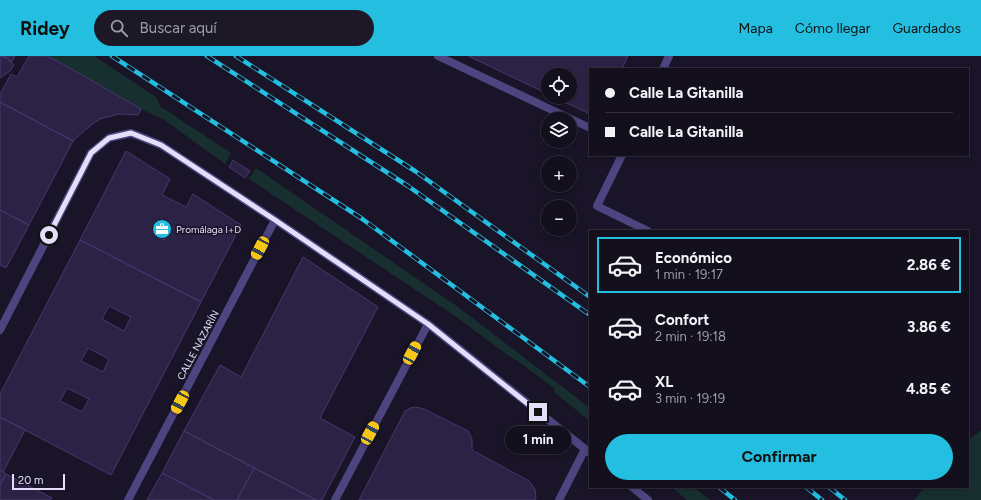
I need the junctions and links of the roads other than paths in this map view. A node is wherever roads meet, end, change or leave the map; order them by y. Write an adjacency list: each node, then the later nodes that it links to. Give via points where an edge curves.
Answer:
1 (438, 56): 4 (street)
2 (669, 56): 3 (street)
3 (663, 68)
4 (589, 128)
5 (622, 156): 7 (street, via 597,206)
6 (275, 220): 8 (street); 9 (street, via 161,145 131,133 109,138 91,153); 12 (street, CALLE NAZARÍN)
7 (646, 230)
8 (428, 324): 10 (street); 13 (street)
9 (0, 330)
10 (588, 451): 14 (street)
11 (633, 488): 15 (street)
12 (128, 500)
13 (335, 500)
14 (559, 500)
15 (648, 500)

